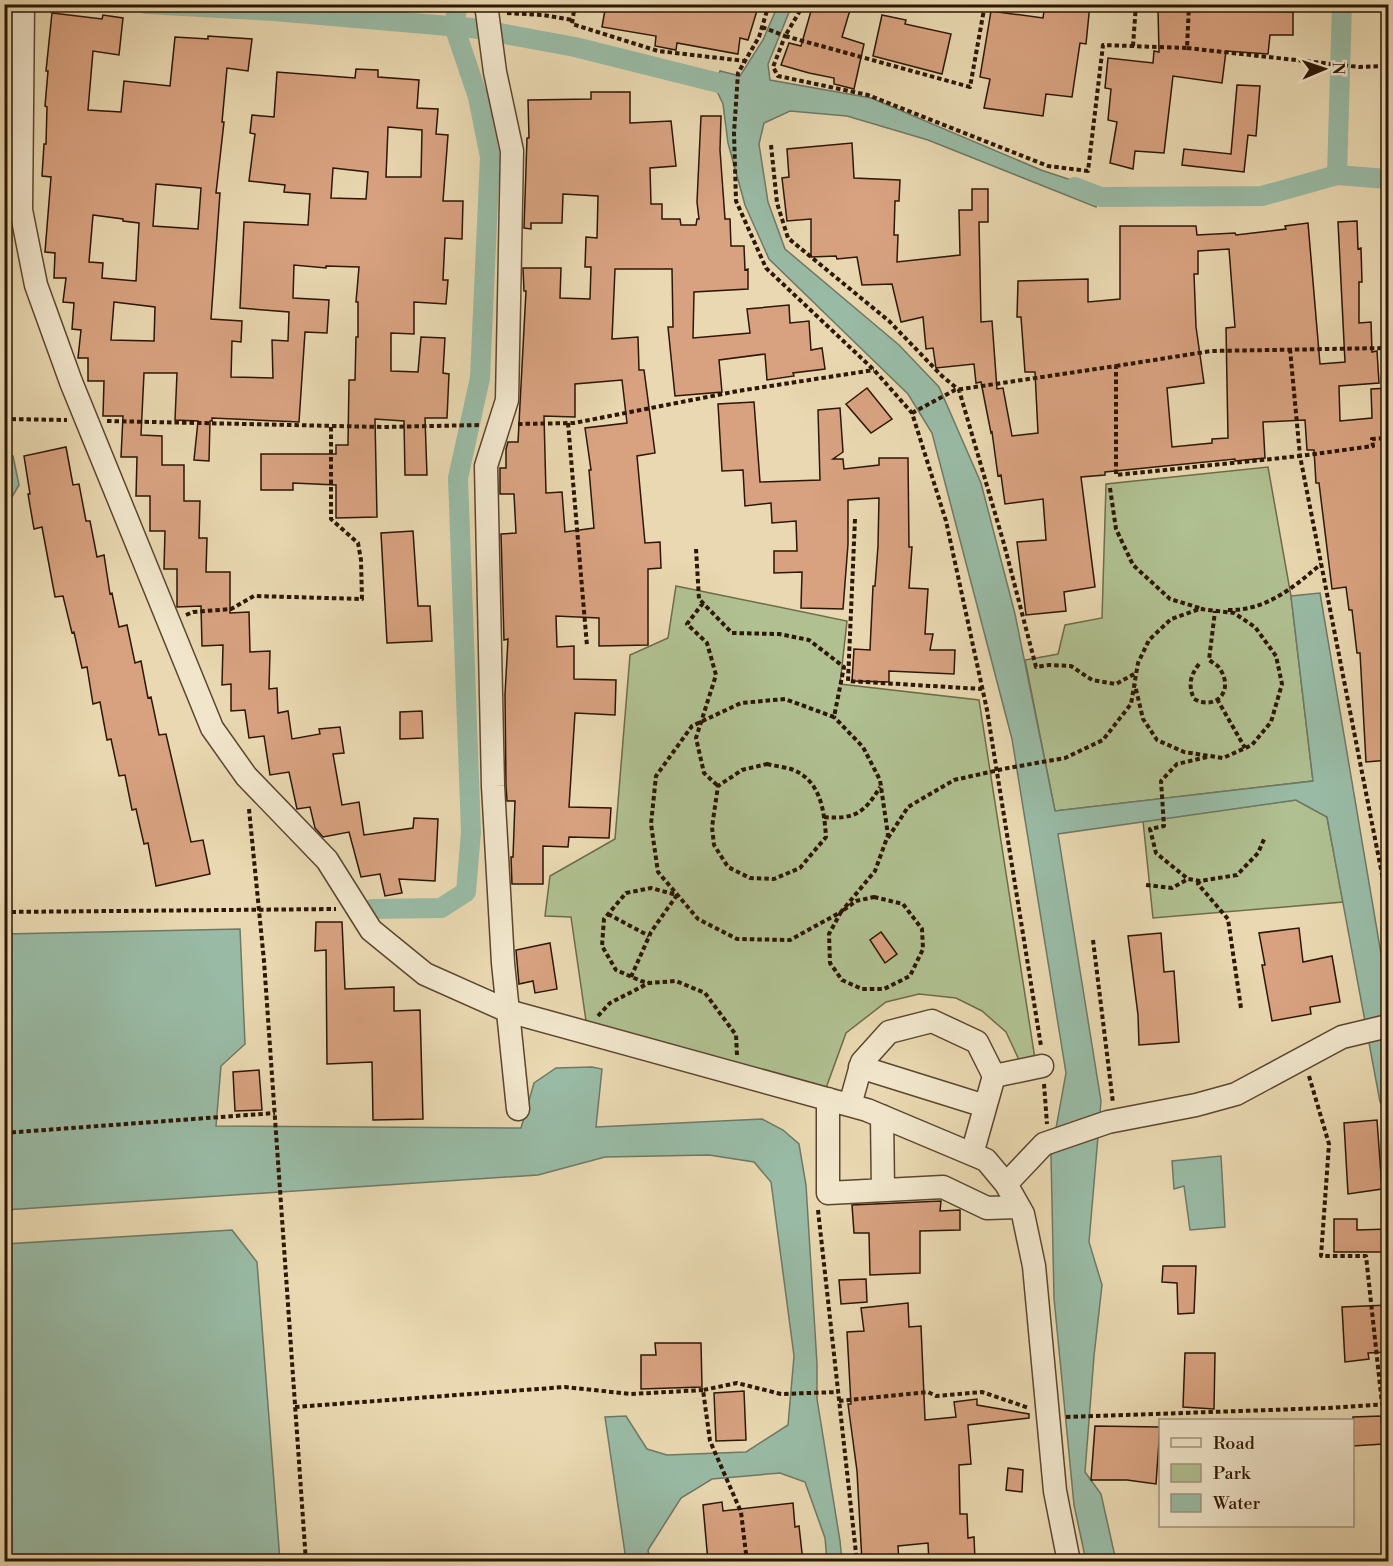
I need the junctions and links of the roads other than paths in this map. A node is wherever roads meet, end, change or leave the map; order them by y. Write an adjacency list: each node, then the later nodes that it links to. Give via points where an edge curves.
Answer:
1 (23, 4): 3 (street, via 21,210 36,285 86,420 212,728 246,776 327,860 371,930 426,974)
2 (487, 8): 3 (street, via 495,72 512,151 507,400 486,466 493,786)
3 (508, 1011): 8 (street); 11 (street)
4 (1389, 1026): 14 (street, via 1342,1037 1236,1094 1112,1121 1044,1144)
5 (1042, 1066): 7 (street)
6 (860, 1068): 7 (street, via 889,1032 932,1021 977,1042); 9 (street); 10 (street)
7 (994, 1076): 10 (street)
8 (828, 1099): 9 (street); 15 (street, via 828,1193)
9 (850, 1105): 12 (street)
10 (986, 1106): 13 (street)
11 (518, 1109)
12 (882, 1116): 13 (street); 15 (street)
13 (972, 1154): 14 (street, via 986,1160)
14 (1006, 1184): 16 (street)
15 (884, 1190): 16 (street, via 943,1187 987,1208)
16 (1019, 1207): 17 (street, via 1034,1266 1039,1413)
17 (1069, 1562)

